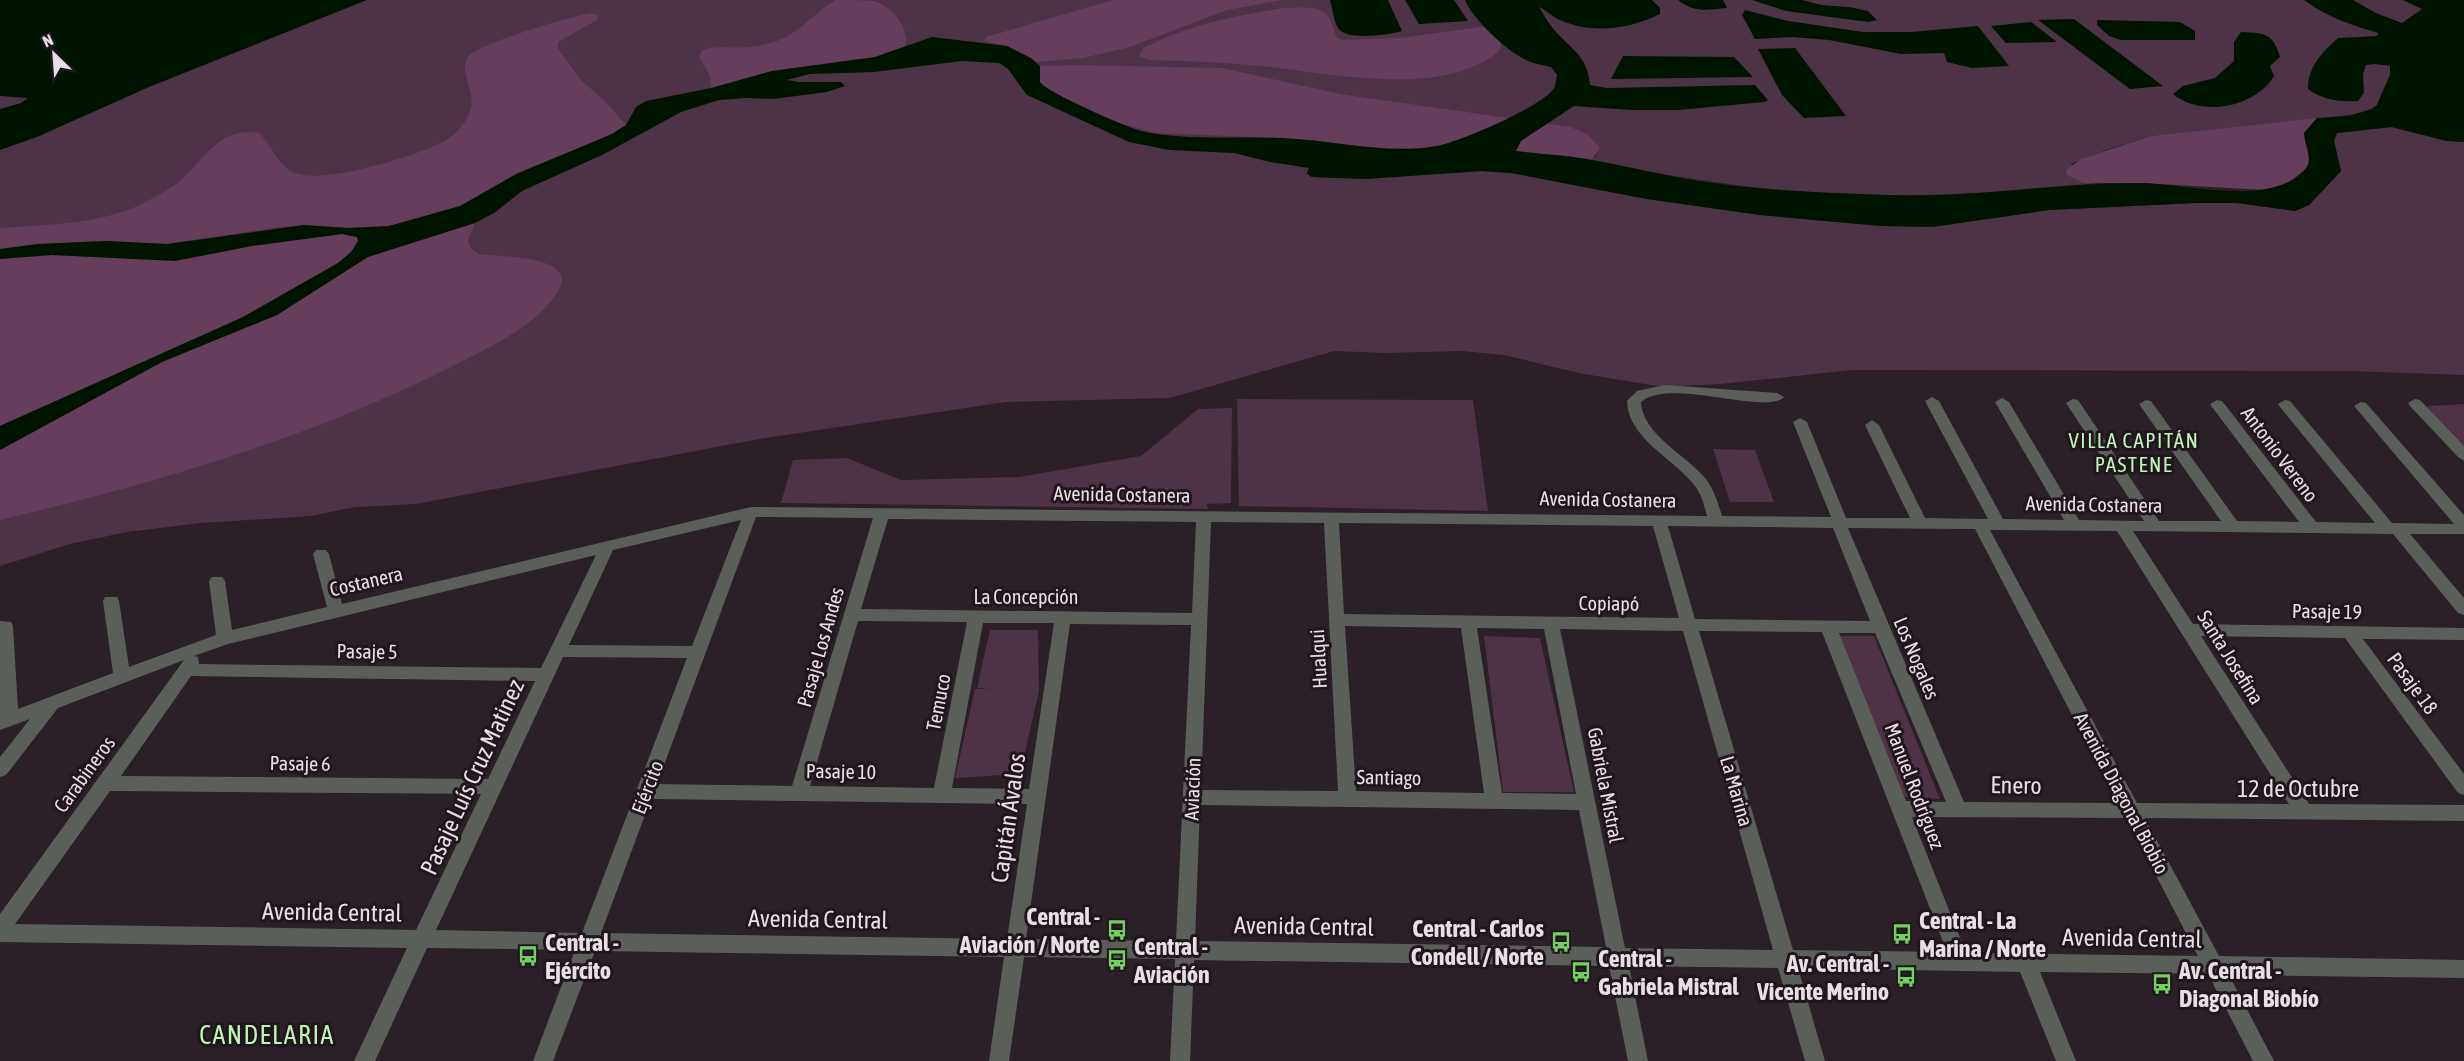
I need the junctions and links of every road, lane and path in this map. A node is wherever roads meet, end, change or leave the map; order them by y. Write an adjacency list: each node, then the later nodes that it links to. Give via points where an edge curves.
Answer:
1 (1777, 397): 18 (street, via 1666,389 1647,392 1635,401 1634,411 1640,424 1705,489)
2 (1932, 401): 22 (street)
3 (2002, 402): 23 (street)
4 (2073, 403): 25 (street)
5 (2415, 403): 12 (street)
6 (2146, 404): 26 (street)
7 (2217, 404): 28 (street, Antonio Vereno)
8 (2285, 404): 29 (street)
9 (2361, 406): 27 (street)
10 (1800, 422): 19 (street, Los Nogales)
11 (1872, 425): 20 (street)
12 (2464, 455)
13 (751, 513): 14 (street, Avenida Costanera); 30 (street, Costanera); 53 (street, Ejército)
14 (882, 513): 15 (street, Avenida Costanera); 36 (street, Pasaje Los Andes)
15 (1204, 516): 16 (street, Avenida Costanera); 39 (street, Aviación)
16 (1331, 518): 17 (street, Avenida Costanera); 40 (street, Hualqui)
17 (1659, 521): 18 (street, Avenida Costanera); 43 (street, La Marina)
18 (1716, 521): 19 (street, Avenida Costanera)
19 (1840, 523): 20 (street, Avenida Costanera); 46 (street, Los Nogales)
20 (1920, 524): 21 (street, Avenida Costanera)
21 (1980, 524): 22 (street, Avenida Costanera); 73 (street, Avenida Diagonal Biobío)
22 (1998, 524): 23 (street, Avenida Costanera)
23 (2075, 525): 24 (street, Avenida Costanera)
24 (2122, 526): 25 (street, Avenida Costanera); 47 (street, Santa Josefina)
25 (2155, 526): 26 (street, Avenida Costanera)
26 (2233, 527): 28 (street, Avenida Costanera)
27 (2464, 527): 29 (street, Avenida Costanera)
28 (2312, 528): 29 (street, Avenida Costanera)
29 (2393, 528): 34 (street)
30 (608, 545): 35 (street, Costanera); 52 (street, Pasaje Luís Cruz Matinez)
31 (321, 554): 35 (street)
32 (218, 581): 50 (street)
33 (111, 601): 56 (street)
34 (2464, 609)
35 (336, 610): 50 (street, Costanera)
36 (852, 615): 37 (street, La Concepción); 64 (street, Pasaje Los Andes)
37 (976, 617): 38 (street, La Concepción); 65 (street, Temuco)
38 (1063, 617): 39 (street, La Concepción); 67 (street, Capitán Ávalos)
39 (1199, 619): 66 (street, Aviación)
40 (1336, 620): 41 (street, Copiapó); 68 (street, Hualqui)
41 (1468, 622): 42 (street, Copiapó); 69 (street)
42 (1551, 623): 43 (street, Copiapó); 70 (street, Gabriela Mistral)
43 (1689, 625): 45 (street, Copiapó); 82 (street, La Marina)
44 (5, 626): 58 (street)
45 (1828, 626): 46 (street, Copiapó); 71 (street, Manuel Rodríguez)
46 (1881, 627): 72 (street, Los Nogales)
47 (2189, 630): 48 (street, Pasaje 19); 74 (street, Santa Josefina)
48 (2349, 632): 49 (street, Pasaje 19); 62 (street, Pasaje 18)
49 (2464, 634)
50 (225, 638): 51 (street, Costanera)
51 (204, 645): 54 (street, Carabineros); 56 (street, Costanera)
52 (558, 651): 53 (street); 55 (street, Pasaje Luís Cruz Matinez)
53 (698, 652): 63 (street, Ejército)
54 (187, 670): 55 (street, Pasaje 5); 60 (street, Carabineros)
55 (546, 675): 61 (street, Pasaje Luís Cruz Matinez)
56 (122, 676): 57 (street, Costanera)
57 (51, 703): 58 (street, Costanera); 59 (street)
58 (5, 721)
59 (0, 770)
60 (105, 783): 61 (street, Pasaje 6); 76 (street, Carabineros)
61 (494, 787): 77 (street, Pasaje Luís Cruz Matinez)
62 (2464, 788)
63 (646, 791): 64 (street, Pasaje 10); 78 (street, Ejército)
64 (799, 793): 65 (street, Pasaje 10)
65 (942, 795): 67 (street, Pasaje 10)
66 (1191, 796): 68 (street, Santiago); 80 (street, Aviación)
67 (1036, 797): 79 (street, Capitán Ávalos)
68 (1347, 799): 69 (street, Santiago)
69 (1494, 801): 70 (street, Santiago)
70 (1587, 802): 81 (street, Gabriela Mistral)
71 (1900, 809): 72 (street, Enero); 83 (street, Manuel Rodríguez)
72 (1958, 809): 73 (street, Enero)
73 (2131, 810): 74 (street, 12 de Octubre); 85 (street, Avenida Diagonal Biobío)
74 (2304, 812): 75 (street, 12 de Octubre)
75 (2464, 813)
76 (0, 931): 77 (street, Avenida Central)
77 (422, 939): 78 (street, Avenida Central); 87 (street, Pasaje Luís Cruz Matinez)
78 (588, 941): 79 (street, Avenida Central); 88 (street, Ejército)
79 (1014, 948): 80 (street, Avenida Central); 89 (street, Capitán Ávalos)
80 (1185, 950): 81 (street, Avenida Central); 90 (street, Aviación)
81 (1617, 957): 82 (street, Avenida Central); 91 (street, Gabriela Mistral)
82 (1785, 959): 83 (street, Avenida Central); 92 (street, La Marina)
83 (1960, 961): 84 (street, Avenida Central)
84 (2026, 962): 85 (street, Avenida Central); 93 (street)
85 (2213, 965): 86 (street, Avenida Central); 94 (street, Avenida Diagonal Biobío)
86 (2464, 969)
87 (364, 1061)
88 (543, 1061)
89 (999, 1061)
90 (1180, 1061)
91 (1638, 1061)
92 (1815, 1061)
93 (2066, 1061)
94 (2264, 1061)

